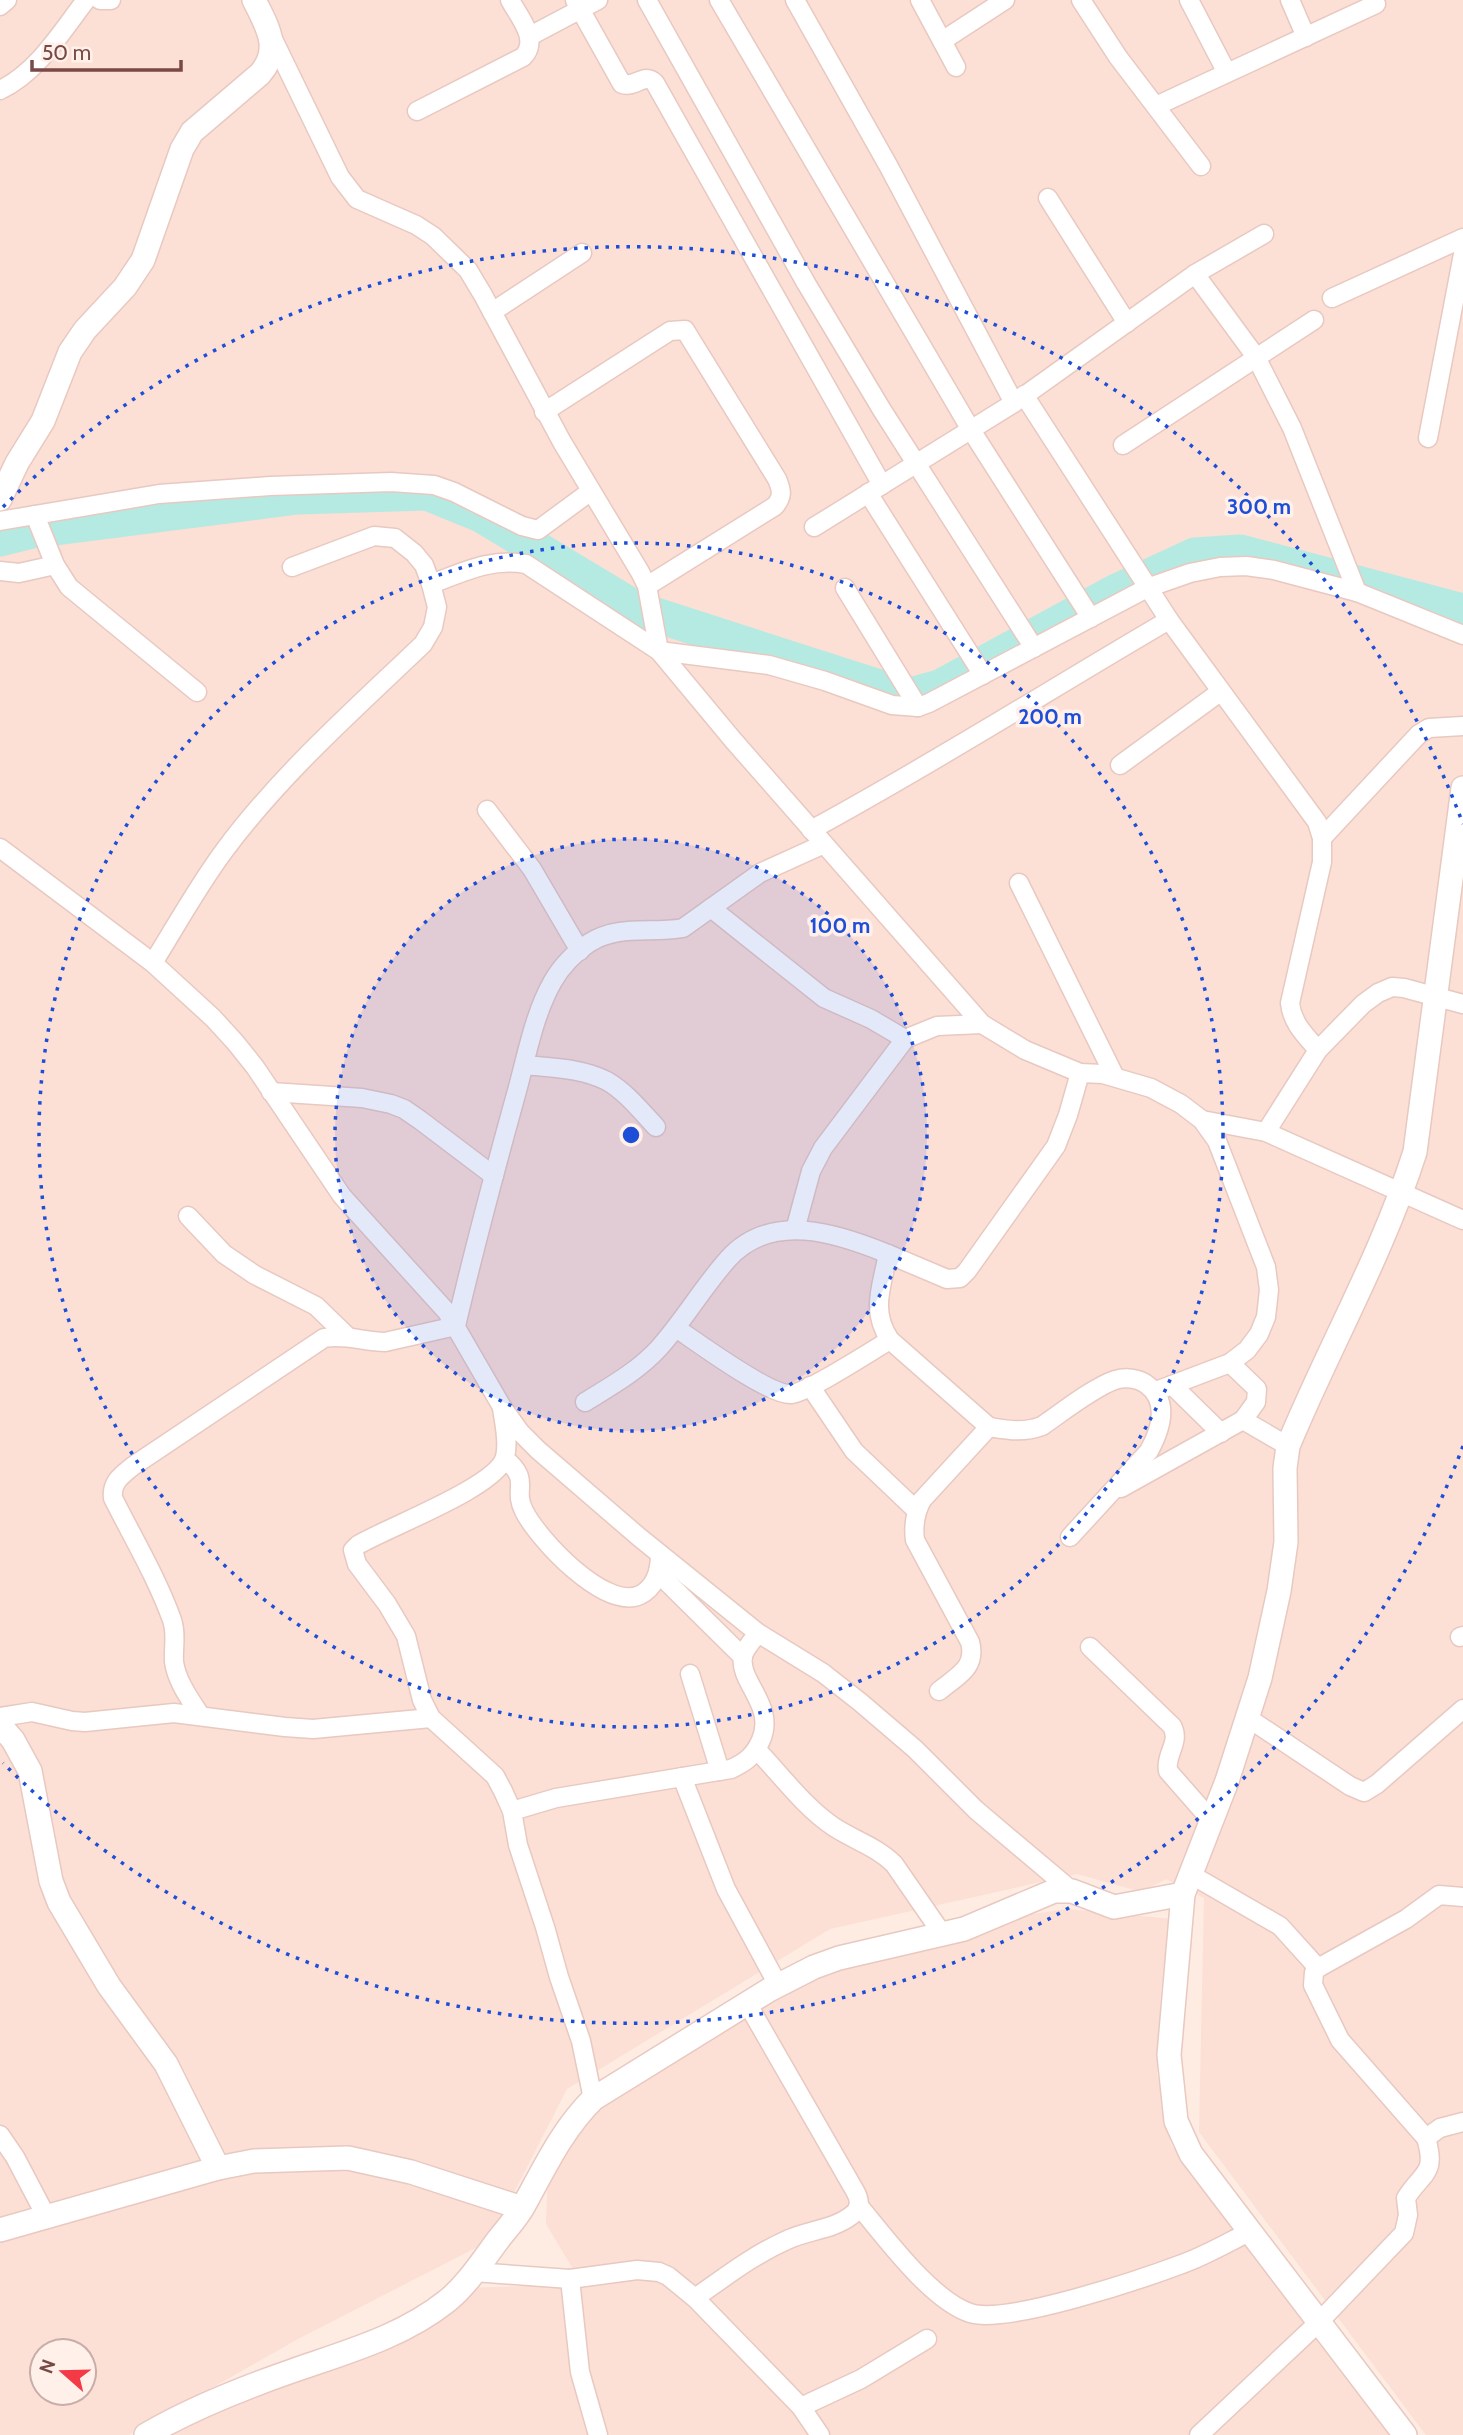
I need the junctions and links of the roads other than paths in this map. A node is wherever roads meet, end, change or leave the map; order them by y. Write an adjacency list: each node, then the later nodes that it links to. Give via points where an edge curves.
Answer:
1 (7, 0): 18 (street)
2 (86, 0): 25 (street, via 39,59)
3 (100, 0): 4 (street)
4 (111, 0)
5 (254, 0): 19 (street)
6 (510, 0): 20 (street)
7 (598, 0): 17 (street)
8 (647, 0): 45 (street, via 806,283)
9 (719, 0): 42 (street)
10 (795, 0): 40 (street)
11 (920, 0): 22 (street)
12 (1005, 0): 22 (street)
13 (1082, 0): 26 (street)
14 (1189, 0): 24 (street)
15 (1290, 0): 21 (street)
16 (1376, 4): 21 (street)
17 (577, 5): 20 (street); 46 (street, via 622,84 633,85 645,78 655,83)
18 (0, 6)
19 (270, 32): 36 (street, via 348,190 357,199 433,236 468,270); 48 (street, via 270,63 192,132 182,149 142,260 70,352 43,421)
20 (530, 36): 27 (street, via 523,57)
21 (1306, 37): 24 (street)
22 (942, 41): 23 (street)
23 (956, 67)
24 (1227, 73): 26 (street)
25 (0, 90)
26 (1156, 106): 28 (street)
27 (417, 111)
28 (1201, 166)
29 (1048, 198): 38 (street)
30 (1264, 234): 34 (street)
31 (1463, 238): 35 (street)
32 (582, 253): 36 (street)
33 (1463, 254): 43 (street)
34 (1195, 274): 38 (street); 39 (street)
35 (1332, 298)
36 (492, 312): 41 (street)
37 (1314, 320): 39 (street)
38 (1127, 323): 40 (street)
39 (1256, 357): 44 (street); 58 (street, via 1292,428)
40 (1019, 399): 42 (street); 57 (street, via 1072,467)
41 (544, 412): 47 (street); 59 (street, via 670,331 685,330 777,479 782,490 775,506)
42 (971, 430): 45 (street); 60 (street)
43 (1428, 438)
44 (1123, 445)
45 (915, 464): 46 (street); 63 (street)
46 (875, 489): 51 (street); 65 (street)
47 (591, 491): 50 (street, via 538,530 433,485 391,482 159,494); 59 (street)
48 (0, 499)
49 (0, 521): 50 (street)
50 (39, 525): 52 (street)
51 (814, 527)
52 (55, 565): 54 (street, via 19,573); 66 (street, via 79,598)
53 (292, 567): 55 (street, via 374,536 395,538 414,552)
54 (0, 571)
55 (431, 584): 64 (street, via 484,565 526,564); 81 (street, via 437,607 433,627 422,643 248,821 223,852)
56 (845, 588): 68 (street)
57 (1147, 588): 58 (street, via 1190,573 1246,566); 60 (street); 61 (street)
58 (1357, 592): 62 (street)
59 (648, 594): 64 (street)
60 (1091, 618): 63 (street)
61 (1168, 620): 67 (street); 73 (street)
62 (1463, 635)
63 (1034, 648): 65 (street)
64 (659, 651): 68 (street, via 769,665 892,705); 73 (street)
65 (983, 675): 68 (street)
66 (197, 692)
67 (1220, 692): 70 (street); 75 (street, via 1317,822)
68 (918, 707)
69 (1463, 726): 75 (street, via 1429,728 1419,734)
70 (1120, 765)
71 (1463, 788): 74 (street)
72 (487, 810): 80 (street, via 532,869)
73 (811, 830): 76 (street)
74 (1460, 835): 82 (street)
75 (1322, 838): 86 (street, via 1318,886 1290,1003 1291,1015)
76 (824, 844): 79 (street, via 760,873); 84 (street)
77 (0, 848): 81 (street)
78 (1019, 883): 89 (street)
79 (711, 908): 80 (street, via 682,928 607,933); 85 (street, via 824,998)
80 (580, 951): 87 (street, via 554,979)
81 (153, 963): 90 (street, via 227,1034)
82 (1434, 996): 83 (street); 86 (street, via 1392,987 1378,993); 95 (street, via 1419,1129)
83 (1463, 1004)
84 (982, 1024): 85 (street, via 937,1026); 88 (street, via 1025,1050)
85 (905, 1039): 98 (street, via 823,1148 811,1171)
86 (1318, 1050): 93 (street)
87 (525, 1065): 92 (street, via 609,1082); 94 (street)
88 (1080, 1073): 89 (street); 99 (street, via 1056,1146 960,1278 947,1279)
89 (1115, 1077): 91 (street, via 1151,1088)
90 (271, 1092): 94 (street, via 391,1104 420,1120); 100 (street, via 342,1196)
91 (1202, 1120): 93 (street); 104 (street, via 1217,1141 1237,1190 1266,1267 1269,1290 1259,1334)
92 (656, 1127)
93 (1266, 1132): 95 (street)
94 (494, 1176): 100 (street)
95 (1401, 1194): 97 (street); 112 (street)
96 (188, 1216): 102 (street, via 224,1254 316,1306)
97 (1463, 1220)
98 (794, 1230): 99 (street, via 827,1233); 101 (street, via 775,1231 746,1243)
99 (888, 1254): 103 (street, via 878,1314)
100 (456, 1326): 102 (street, via 385,1342); 108 (street)
101 (676, 1328): 105 (street, via 770,1388 791,1394); 107 (street, via 646,1362)
102 (347, 1336): 125 (street, via 313,1344 115,1482 113,1498 174,1623 174,1659 180,1683)
103 (890, 1340): 105 (street); 110 (street)
104 (1230, 1363): 106 (street); 109 (street, via 1258,1395)
105 (810, 1386): 115 (street, via 854,1451)
106 (1164, 1388): 110 (street, via 1130,1378 1115,1380 1030,1431); 111 (street); 114 (street, via 1160,1426)
107 (585, 1402)
108 (502, 1406): 113 (street); 117 (street, via 538,1450)
109 (1243, 1420): 111 (street); 112 (street)
110 (989, 1427): 115 (street)
111 (1221, 1433): 114 (street)
112 (1288, 1446): 128 (street, via 1286,1542 1279,1591)
113 (505, 1459): 118 (street, via 521,1480 524,1511 568,1566 596,1585 629,1597 645,1592); 127 (street, via 485,1481 353,1550 357,1564 406,1636)
114 (1147, 1466): 116 (street, via 1108,1495)
115 (916, 1510): 123 (street, via 915,1540 973,1654 971,1663)
116 (1070, 1537)
117 (660, 1554): 118 (street); 119 (street)
118 (658, 1573): 121 (street)
119 (758, 1633): 121 (street); 136 (street, via 808,1662 860,1702)
120 (1090, 1647): 134 (street, via 1172,1726 1176,1738 1168,1771)
121 (743, 1657): 130 (street, via 764,1713 765,1731)
122 (690, 1674): 131 (street)
123 (939, 1691)
124 (1463, 1709): 128 (street, via 1364,1792)
125 (200, 1716): 126 (street, via 164,1713 85,1722 32,1712); 127 (street, via 313,1729)
126 (0, 1717)
127 (431, 1718): 133 (street, via 495,1776)
128 (1248, 1718): 134 (street)
129 (0, 1725): 146 (street, via 30,1771 59,1902 109,1986 166,2064)
130 (757, 1750): 131 (street, via 748,1761); 138 (street, via 821,1817 885,1854)
131 (720, 1771): 132 (street)
132 (682, 1777): 133 (street, via 556,1797); 140 (street, via 726,1889)
133 (512, 1811): 142 (street, via 518,1845 581,2041)
134 (1211, 1820): 135 (street)
135 (1186, 1884): 136 (street, via 1114,1907); 139 (street, via 1280,1926); 151 (street, via 1169,2055 1176,2120 1191,2154)
136 (1072, 1891): 138 (street, via 1055,1891)
137 (1463, 1897): 139 (street, via 1438,1895 1406,1919)
138 (943, 1935): 140 (street, via 839,1958)
139 (1318, 1968): 145 (street, via 1313,1985 1340,2040)
140 (778, 1985): 141 (street)
141 (747, 2003): 142 (street); 147 (street, via 855,2191)
142 (593, 2099): 148 (street, via 563,2135)
143 (1463, 2122): 145 (street, via 1440,2128)
144 (0, 2136): 149 (street)
145 (1426, 2138): 155 (street, via 1431,2157 1424,2178 1406,2198 1404,2233)
146 (218, 2168): 148 (street, via 254,2161 348,2158 411,2172); 149 (street)
147 (859, 2206): 151 (street, via 936,2292 954,2306 983,2315 1016,2312 1117,2286 1184,2264); 154 (street, via 845,2220 762,2252)
148 (522, 2208): 152 (street)
149 (46, 2216): 150 (street)
150 (0, 2230)
151 (1250, 2232): 155 (street)
152 (474, 2272): 153 (street); 158 (street, via 448,2300 377,2342 268,2379)
153 (570, 2279): 154 (street, via 650,2270 668,2276); 159 (street, via 580,2372)
154 (695, 2298): 157 (street)
155 (1318, 2323): 161 (street); 162 (street)
156 (926, 2339): 157 (street, via 861,2379)
157 (801, 2407): 160 (street)
158 (146, 2435)
159 (598, 2435)
160 (820, 2435)
161 (1199, 2435)
162 (1405, 2435)

